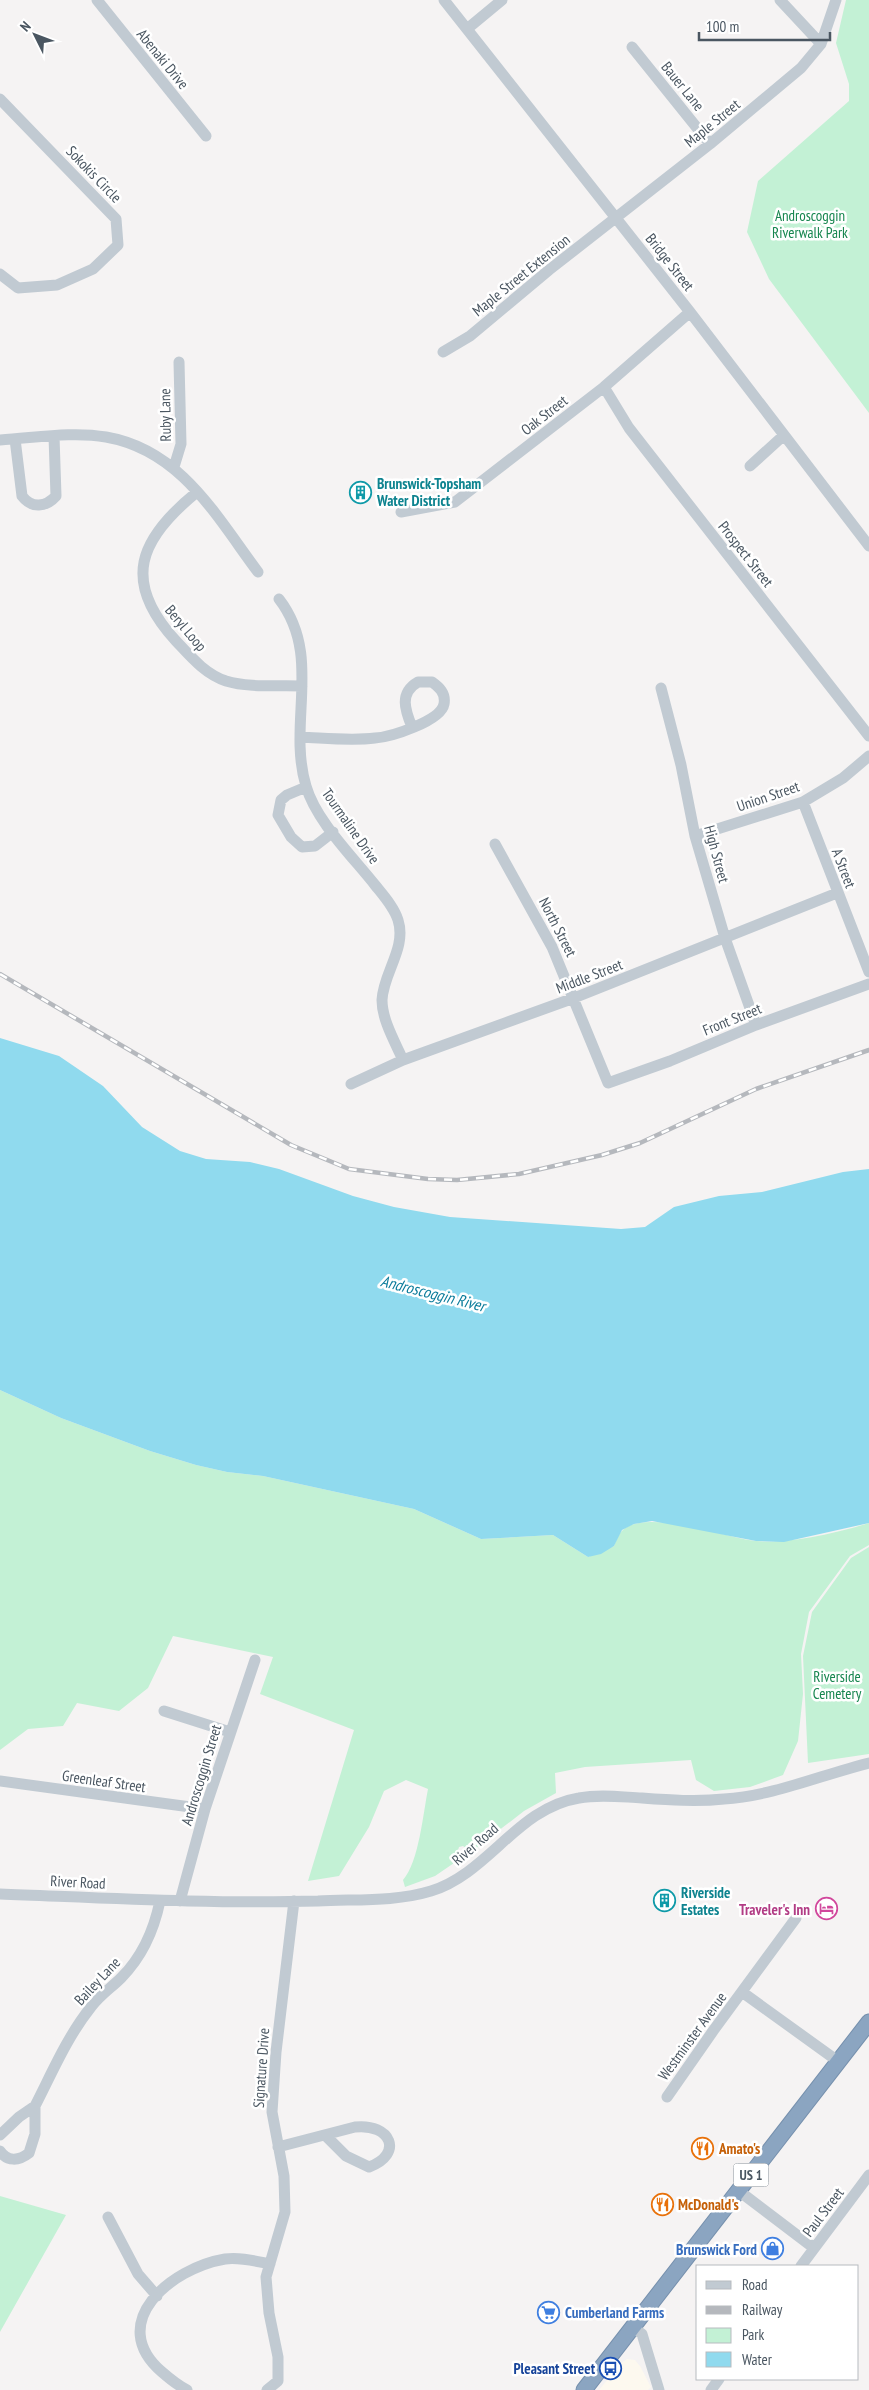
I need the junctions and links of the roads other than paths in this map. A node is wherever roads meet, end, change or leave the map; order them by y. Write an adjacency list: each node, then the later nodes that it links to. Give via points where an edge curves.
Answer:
1 (97, 0): 10 (street, Abenaki Drive)
2 (444, 0): 6 (street, Bridge Street)
3 (502, 0): 6 (street)
4 (780, 0): 7 (street)
5 (836, 0): 7 (street)
6 (467, 29): 12 (street, Bridge Street)
7 (821, 44): 11 (street, Maple Street, via 801,68)
8 (632, 47): 11 (street, Bauer Lane)
9 (0, 98): 13 (street, Sokokis Circle, via 116,219 118,245 93,269 57,285 18,288)
10 (206, 136)
11 (710, 144): 12 (street, Maple Street)
12 (616, 218): 14 (street, Bridge Street); 15 (street, Maple Street Extension, via 470,336)
13 (0, 274)
14 (690, 312): 17 (street, Oak Street); 19 (street, Bridge Street)
15 (443, 352)
16 (179, 362): 23 (street, Ruby Lane, via 182,444)
17 (604, 387): 25 (street, Oak Street, via 455,502); 32 (street, Prospect Street, via 629,428)
18 (54, 436): 20 (street); 20 (street, via 56,496 43,506 33,505 22,496); 23 (street, via 105,437 128,442 156,454)
19 (784, 436): 22 (street); 26 (street, Bridge Street)
20 (15, 439): 21 (street)
21 (0, 440)
22 (750, 466)
23 (174, 467): 24 (street)
24 (197, 492): 27 (street); 29 (street, Beryl Loop, via 167,518 147,550 143,573 151,608 162,626 210,674 238,684)
25 (401, 512)
26 (869, 546)
27 (258, 572)
28 (279, 599): 29 (street, Tourmaline Drive, via 295,624 302,651)
29 (302, 686): 33 (street, Tourmaline Drive)
30 (661, 688): 38 (street, High Street)
31 (412, 727): 33 (street, via 376,738)
32 (867, 731)
33 (301, 737): 35 (street, Tourmaline Drive)
34 (869, 756): 36 (street, Union Street, via 843,778)
35 (306, 787): 37 (street, Tourmaline Drive, via 316,809); 37 (street, via 280,800 278,809 282,823 296,844 302,847 315,846)
36 (803, 802): 38 (street, Union Street); 40 (street, A Street)
37 (333, 832): 46 (street, Tourmaline Drive, via 398,918 400,937 382,998 385,1015)
38 (695, 836): 41 (street, High Street)
39 (495, 844): 44 (street, North Street, via 548,940)
40 (837, 893): 41 (street, Middle Street); 42 (street, A Street)
41 (725, 938): 44 (street, Middle Street); 45 (street, High Street)
42 (869, 972)
43 (869, 984): 45 (street, Front Street)
44 (574, 998): 46 (street, Middle Street); 48 (street, North Street)
45 (756, 1025): 48 (street, Front Street)
46 (403, 1060): 47 (street, Middle Street)
47 (351, 1084)
48 (608, 1084)
49 (256, 1660): 51 (street, Androscoggin Street)
50 (164, 1711): 51 (street)
51 (230, 1732): 54 (street, Androscoggin Street)
52 (869, 1763): 58 (street, River Road, via 745,1797 703,1800 620,1796 578,1798 540,1812 477,1866 440,1888 393,1898)
53 (0, 1781): 54 (street, Greenleaf Street)
54 (205, 1809): 57 (street, Androscoggin Street)
55 (0, 1894): 56 (street, River Road)
56 (160, 1901): 57 (street, River Road); 64 (street, Bailey Lane, via 140,1955 86,2013 62,2051)
57 (180, 1901): 58 (street, River Road)
58 (294, 1901): 67 (street, Signature Drive, via 272,2112)
59 (796, 1918): 60 (street, Westminster Avenue)
60 (742, 1992): 62 (street, Westminster Avenue); 63 (street, Westminster Avenue)
61 (869, 2022): 62 (highway, US 1)
62 (839, 2062): 70 (highway, US 1)
63 (667, 2097)
64 (35, 2106): 65 (street, Bailey Lane); 68 (street, Bailey Lane, via 35,2134 29,2153 16,2160 9,2159)
65 (0, 2135)
66 (326, 2136): 66 (street, via 355,2127 374,2126 387,2136 387,2155 369,2167 346,2156); 67 (street)
67 (278, 2148): 73 (street, Signature Drive, via 284,2176 285,2212)
68 (0, 2151)
69 (869, 2175): 72 (street, Paul Street)
70 (739, 2191): 72 (street); 76 (highway, US 1)
71 (108, 2217): 75 (street, via 138,2274)
72 (814, 2248): 74 (street, Paul Street)
73 (270, 2264): 75 (street, via 225,2259 203,2265 171,2281); 77 (street, Signature Drive, via 266,2277 269,2313 278,2357 278,2381)
74 (802, 2265)
75 (157, 2296): 78 (street, via 140,2321 138,2336 149,2361)
76 (632, 2327): 79 (highway, US 1); 80 (street, via 642,2334)
77 (273, 2388)
78 (187, 2390)
79 (584, 2390)
80 (659, 2390)

